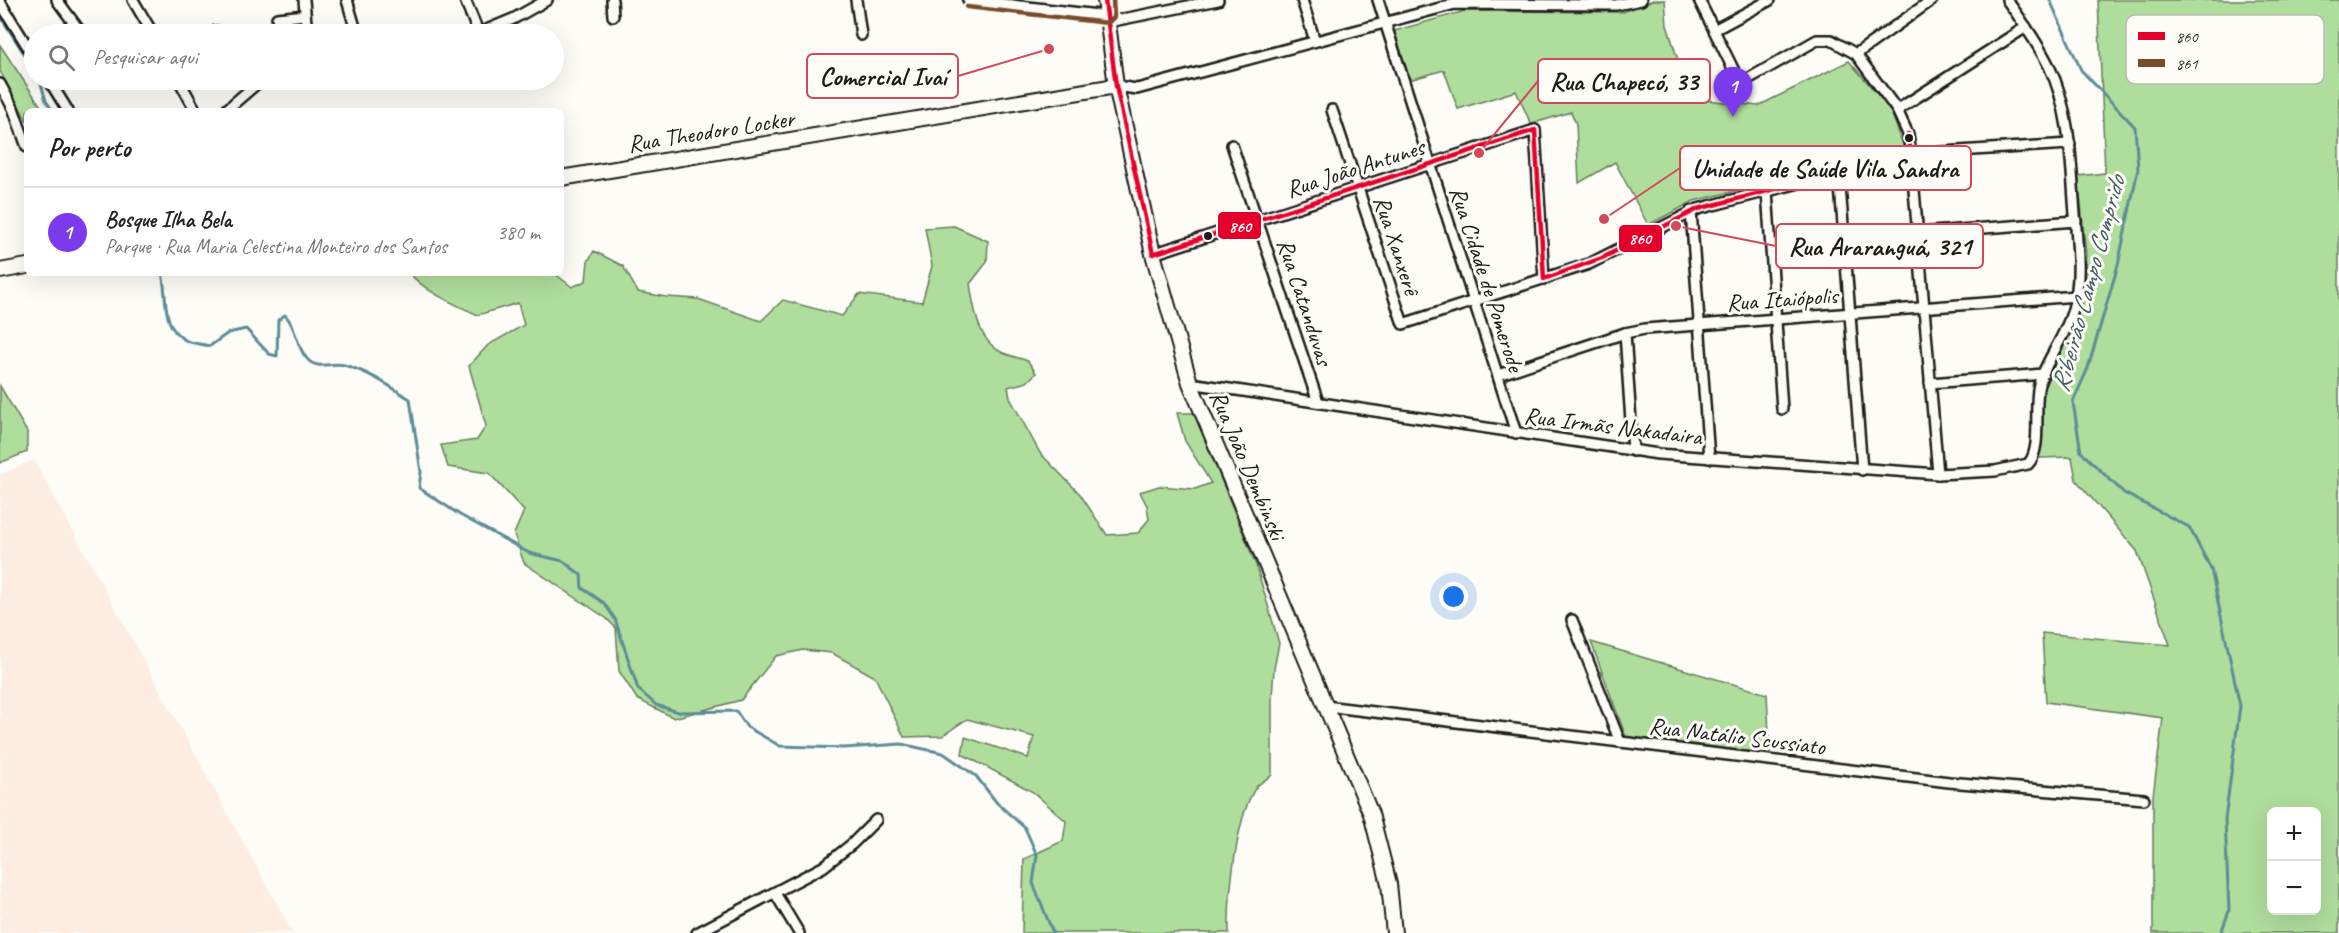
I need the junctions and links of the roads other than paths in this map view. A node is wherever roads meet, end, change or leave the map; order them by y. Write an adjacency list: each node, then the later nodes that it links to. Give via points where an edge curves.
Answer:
1 (57, 0): 26 (street)
2 (133, 0): 27 (street)
3 (304, 0): 21 (street)
4 (347, 0): 29 (street)
5 (465, 0): 30 (street)
6 (547, 0): 31 (street)
7 (612, 0): 22 (street)
8 (856, 0): 34 (street)
9 (968, 0): 24 (street)
10 (1105, 0): 24 (main road, Rua João Dembinski)
11 (1218, 0): 24 (street)
12 (1302, 0): 36 (street)
13 (1378, 0): 25 (street, Rua Cidade de Pomerode)
14 (1641, 0): 20 (street, via 1616,5)
15 (1699, 0): 33 (street)
16 (1770, 0): 33 (street)
17 (1932, 0): 37 (street)
18 (2007, 0): 32 (street)
19 (0, 2): 35 (street)
20 (1460, 2): 25 (street)
21 (305, 15): 23 (street); 28 (street)
22 (613, 16)
23 (277, 18)
24 (1107, 19): 39 (main road, Rua João Dembinski)
25 (1385, 23): 36 (street); 52 (street, Rua Cidade de Pomerode)
26 (75, 24)
27 (147, 24)
28 (306, 24)
29 (354, 24)
30 (474, 24)
31 (501, 24)
32 (2026, 27): 46 (street); 49 (street, via 2056,83)
33 (1714, 30): 37 (street, via 1742,87 1821,38 1831,39)
34 (861, 36)
35 (24, 41)
36 (1315, 41): 39 (street, via 1137,89)
37 (1856, 54): 46 (street)
38 (0, 84): 48 (street)
39 (1116, 86): 54 (main road, Rua Theodoro Locker); 61 (main road, Rua João Dembinski)
40 (55, 90): 43 (street)
41 (184, 90): 44 (street)
42 (249, 90): 45 (street)
43 (66, 108)
44 (194, 108)
45 (228, 108)
46 (1897, 110): 51 (street, via 1908,134)
47 (1332, 111): 55 (street, Rua Xanxerê)
48 (24, 139)
49 (2070, 144): 51 (street); 59 (street)
50 (1232, 145): 58 (street, Rua Catanduvas)
51 (1911, 154): 53 (street); 60 (street)
52 (1430, 164): 55 (street, Rua João Antunes); 64 (street, Rua João Antunes, via 1535,130); 66 (street, Rua Cidade de Pomerode)
53 (1839, 172): 56 (street); 68 (street)
54 (564, 178)
55 (1358, 188): 58 (street, Rua João Antunes); 66 (street, Rua Xanxerê, via 1403,324)
56 (1767, 191): 57 (street); 69 (street)
57 (1691, 212): 64 (street, via 1602,258); 70 (street)
58 (1257, 220): 61 (street, Rua João Antunes); 76 (street, Rua Catanduvas)
59 (2076, 221): 60 (street); 65 (street)
60 (1918, 233): 67 (street)
61 (1153, 254): 75 (main road, Rua João Dembinski)
62 (24, 267): 63 (main road)
63 (0, 271)
64 (1544, 279): 66 (street)
65 (2076, 296): 67 (street, Rua Itaiópolis); 72 (street, via 2069,323)
66 (1474, 301): 73 (street, Rua Cidade de Pomerode)
67 (1924, 308): 68 (street, Rua Itaiópolis); 74 (street)
68 (1850, 313): 69 (street, Rua Itaiópolis); 81 (street)
69 (1776, 319): 70 (street, Rua Itaiópolis); 77 (street)
70 (1699, 324): 71 (street, Rua Itaiópolis); 80 (street)
71 (1625, 333): 73 (street, Rua Itaiópolis); 79 (street)
72 (2043, 374): 74 (street); 82 (street, Rua Irmãs Nakadaira, via 2037,394 2032,460 2019,468)
73 (1498, 375): 78 (street, Rua Cidade de Pomerode)
74 (1930, 382): 82 (street)
75 (1190, 383): 76 (street, Rua Irmãs Nakadaira); 84 (main road, Rua João Dembinski)
76 (1318, 402): 78 (street, Rua Irmãs Nakadaira)
77 (1782, 409)
78 (1516, 433): 79 (street, Rua Irmãs Nakadaira)
79 (1633, 451): 80 (street, Rua Irmãs Nakadaira)
80 (1709, 458): 81 (street, Rua Irmãs Nakadaira)
81 (1862, 470): 82 (street, Rua Irmãs Nakadaira)
82 (1938, 474)
83 (1572, 620): 85 (street)
84 (1325, 706): 85 (street, Rua Natálio Scussiato); 91 (main road, Rua João Dembinski, via 1378,835)
85 (1620, 742): 86 (street, Rua Natálio Scussiato, via 1959,783)
86 (2144, 799)
87 (876, 820): 88 (street, via 838,856)
88 (775, 893): 89 (street); 90 (street)
89 (697, 933)
90 (799, 933)
91 (1394, 933)

